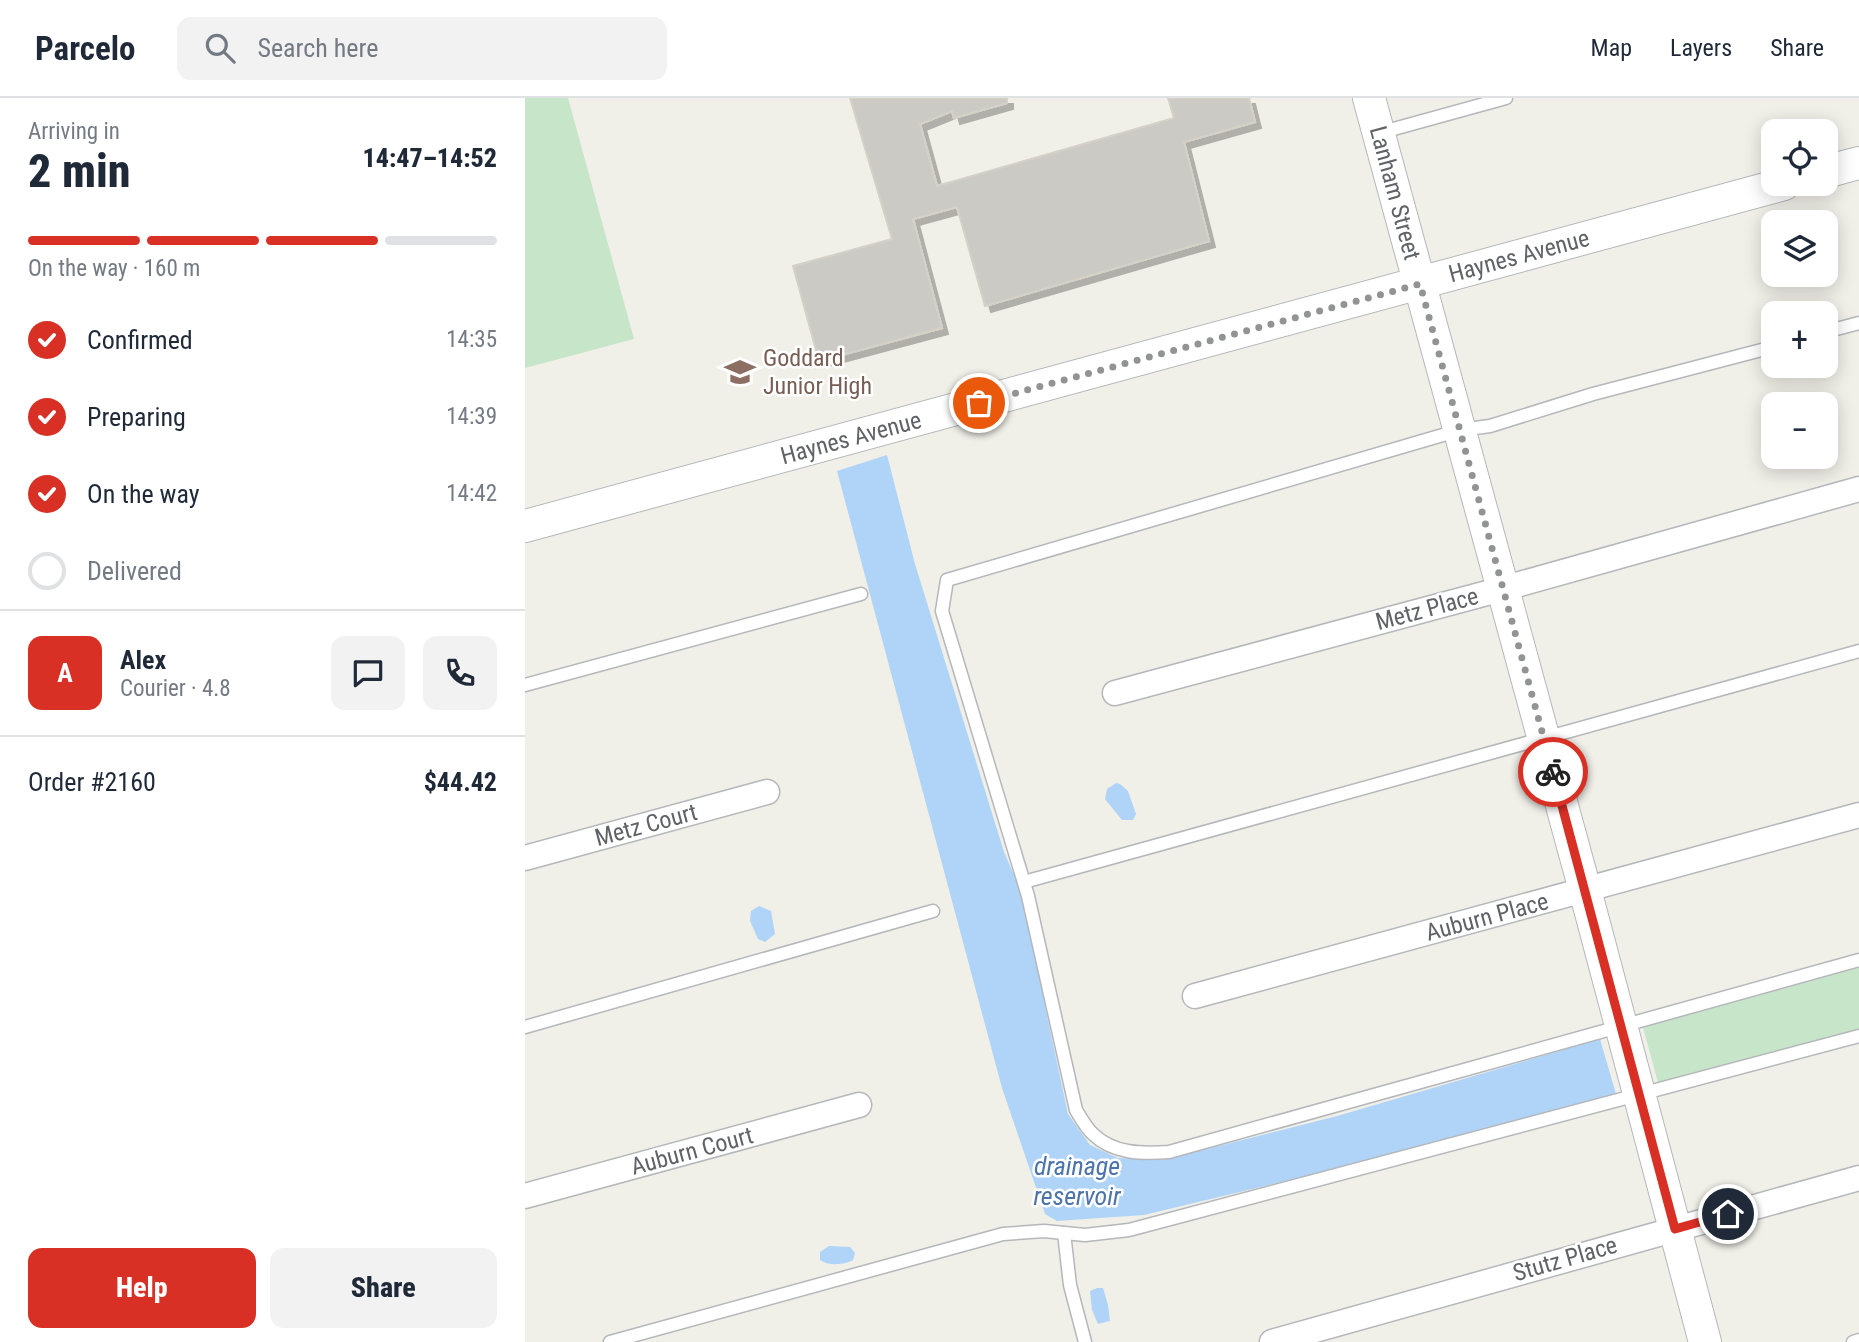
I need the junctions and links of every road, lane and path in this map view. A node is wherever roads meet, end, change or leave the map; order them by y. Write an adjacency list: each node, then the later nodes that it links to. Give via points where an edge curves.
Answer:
1 (1369, 98): 3 (street, Lanham Street)
2 (1506, 98): 3 (lane)
3 (1379, 134): 7 (street, Lanham Street)
4 (1859, 163): 5 (street)
5 (1838, 169)
6 (1761, 190): 7 (street, Haynes Avenue)
7 (1420, 284): 11 (street, Lanham Street); 13 (street, Haynes Avenue)
8 (1859, 323): 9 (lane)
9 (1838, 329)
10 (1761, 350): 11 (lane, via 1490,426)
11 (1460, 430): 14 (street, Lanham Street); 23 (lane, via 947,580 942,611)
12 (1859, 489): 14 (street, Metz Place)
13 (525, 526)
14 (1502, 589): 18 (street, Metz Place); 19 (street, Lanham Street)
15 (861, 594): 17 (lane)
16 (1859, 651): 19 (lane)
17 (525, 685)
18 (1115, 693)
19 (1543, 737): 23 (lane); 24 (street, Lanham Street)
20 (767, 792): 22 (street, Metz Court)
21 (1859, 815): 24 (street, Auburn Place)
22 (525, 858)
23 (1024, 881): 28 (lane, via 1076,1110 1093,1135 1117,1149 1169,1152)
24 (1585, 890): 27 (street, Auburn Place); 28 (street, Lanham Street)
25 (933, 911): 29 (lane)
26 (1859, 960): 28 (lane)
27 (1195, 996)
28 (1621, 1025): 31 (street, Lanham Street)
29 (525, 1027)
30 (1859, 1036): 31 (lane)
31 (1640, 1096): 35 (street, Lanham Street); 36 (lane, via 1129,1230)
32 (859, 1105): 34 (street, Auburn Court)
33 (1859, 1178): 35 (street, Stutz Place)
34 (525, 1196)
35 (1675, 1229): 40 (street, Stutz Place); 41 (street, Lanham Street)
36 (1064, 1233): 38 (lane, via 1003,1234); 39 (lane, via 1070,1285)
37 (1859, 1340): 42 (lane)
38 (610, 1342)
39 (1085, 1342)
40 (1272, 1342)
41 (1705, 1342)
42 (1853, 1342)

